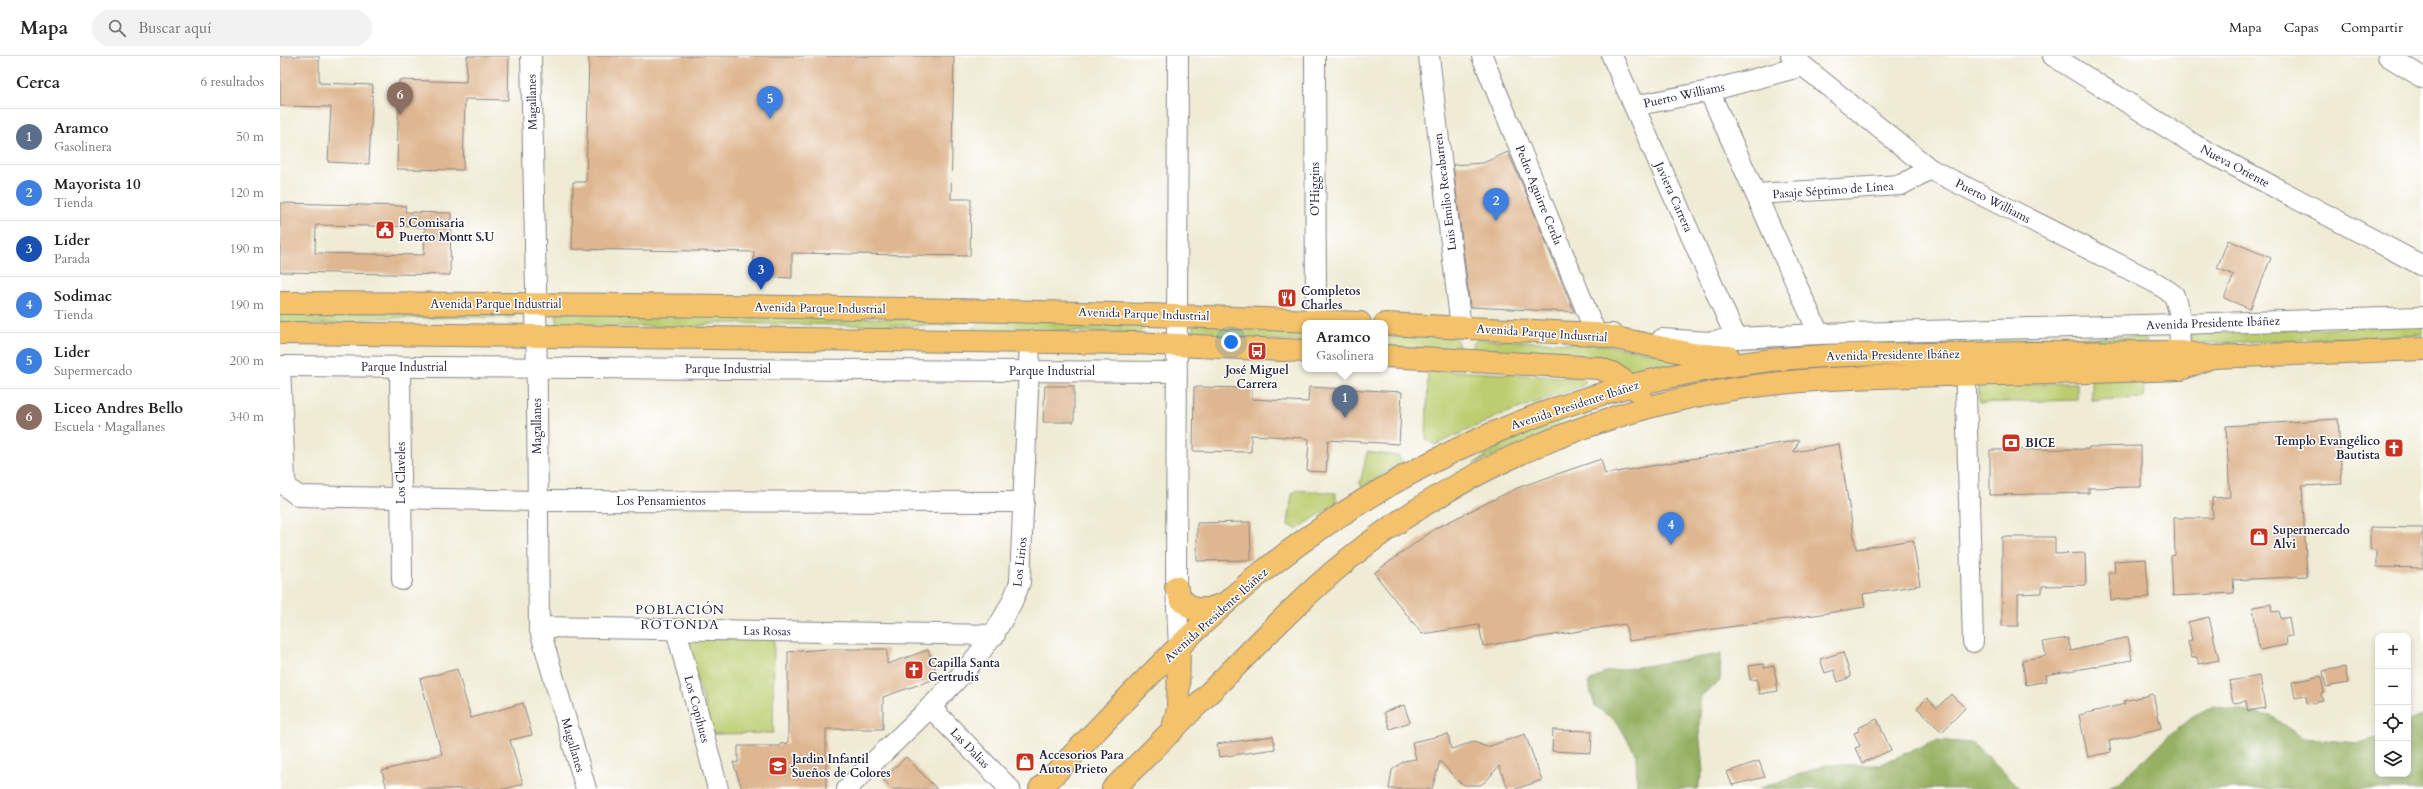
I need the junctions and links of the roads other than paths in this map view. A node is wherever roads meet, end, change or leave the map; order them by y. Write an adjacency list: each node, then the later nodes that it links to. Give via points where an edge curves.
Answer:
1 (531, 56): 17 (street, Magallanes)
2 (1178, 56): 18 (street)
3 (1315, 56): 21 (street, O'Higgins)
4 (1429, 56): 24 (street, Luis Emilio Recabarren)
5 (1482, 56): 26 (street, Pedro Aguirre Cerda)
6 (1612, 56): 12 (street, Javiera Carrera)
7 (2053, 56): 15 (street, Nueva Oriente, via 2195,144)
8 (2388, 56): 10 (street)
9 (1797, 61): 11 (street, Puerto Williams); 13 (street, Puerto Williams)
10 (2423, 78)
11 (1709, 91): 12 (street, Puerto Williams); 14 (street)
12 (1634, 106): 29 (street, Javiera Carrera)
13 (1930, 169): 14 (street, Pasaje Séptimo de Línea, via 1901,185); 23 (street, Puerto Williams, via 2158,284 2174,295 2179,312)
14 (1756, 194): 27 (street)
15 (2423, 266)
16 (280, 303): 17 (main road, Avenida Parque Industrial)
17 (536, 304): 18 (main road, Avenida Parque Industrial); 28 (street, Magallanes)
18 (1176, 315): 20 (main road, Avenida Parque Industrial); 31 (street)
19 (2423, 317): 23 (street, Avenida Presidente Ibáñez)
20 (1302, 320)
21 (1316, 320)
22 (1388, 324): 24 (main road, Avenida Parque Industrial)
23 (2179, 324): 27 (street, Avenida Presidente Ibáñez); 34 (street, Puerto Williams)
24 (1461, 328): 26 (main road, Avenida Parque Industrial); 38 (main road, via 1467,335 1468,345 1464,355)
25 (280, 333): 28 (main road)
26 (1596, 334): 29 (street, Avenida Presidente Ibáñez, via 1688,342); 39 (main road, Avenida Parque Industrial, via 1692,354)
27 (1819, 334): 29 (street, Avenida Presidente Ibáñez)
28 (536, 335): 30 (main road); 42 (street, Magallanes)
29 (1736, 338)
30 (1030, 341): 31 (main road); 43 (street, Los Lirios)
31 (1176, 344): 33 (main road); 44 (street)
32 (2423, 349): 37 (main road, Avenida Presidente Ibáñez)
33 (1302, 351)
34 (2180, 352): 35 (main road, Avenida Presidente Ibáñez); 37 (main road, Avenida Presidente Ibáñez)
35 (1965, 353): 39 (main road, Avenida Presidente Ibáñez); 45 (street)
36 (1388, 356): 38 (main road)
37 (2213, 357): 45 (main road, Avenida Presidente Ibáñez, via 2181,369)
38 (1458, 360): 46 (main road, via 1598,368 1612,373)
39 (1769, 360): 46 (main road, Avenida Presidente Ibáñez, via 1700,370)
40 (280, 366): 41 (street, Parque Industrial); 48 (street, Los Pensamientos, via 285,481 288,488 298,496)
41 (400, 367): 42 (street, Parque Industrial); 48 (street, Los Claveles)
42 (536, 368): 43 (street, Parque Industrial); 49 (street, Magallanes)
43 (1029, 371): 44 (street, Parque Industrial); 50 (street, Los Lirios)
44 (1176, 372): 52 (street)
45 (1965, 375): 47 (main road, Avenida Presidente Ibáñez, via 1764,385 1717,392); 57 (street)
46 (1631, 386): 47 (main road, via 1651,399); 53 (main road, Avenida Presidente Ibáñez, via 1542,413 1446,455 1328,524 1274,562)
47 (1669, 404): 60 (main road, Avenida Presidente Ibáñez, via 1595,425 1522,452 1406,517 1349,559 1308,594)
48 (401, 498): 49 (street, Los Pensamientos); 51 (street, Los Claveles)
49 (538, 500): 50 (street, Los Pensamientos); 54 (street, Magallanes)
50 (1024, 502): 56 (street, Los Lirios, via 1020,582 1008,613)
51 (402, 580)
52 (1176, 587): 53 (main road, via 1181,599 1194,609 1208,609); 58 (street)
53 (1224, 604): 58 (main road, Avenida Presidente Ibáñez)
54 (539, 627): 55 (street, Las Rosas); 61 (street, Magallanes)
55 (676, 629): 56 (street, Las Rosas); 62 (street, Los Copihues)
56 (995, 635): 59 (street, Los Lirios)
57 (1973, 642)
58 (1179, 647): 60 (main road, via 1178,710); 65 (main road, Avenida Presidente Ibáñez)
59 (930, 707): 63 (street, Los Lirios); 64 (street, Las Dalias)
60 (1172, 731): 66 (main road, Avenida Presidente Ibáñez)
61 (586, 789)
62 (718, 789)
63 (847, 789)
64 (1010, 789)
65 (1040, 789)
66 (1113, 789)

